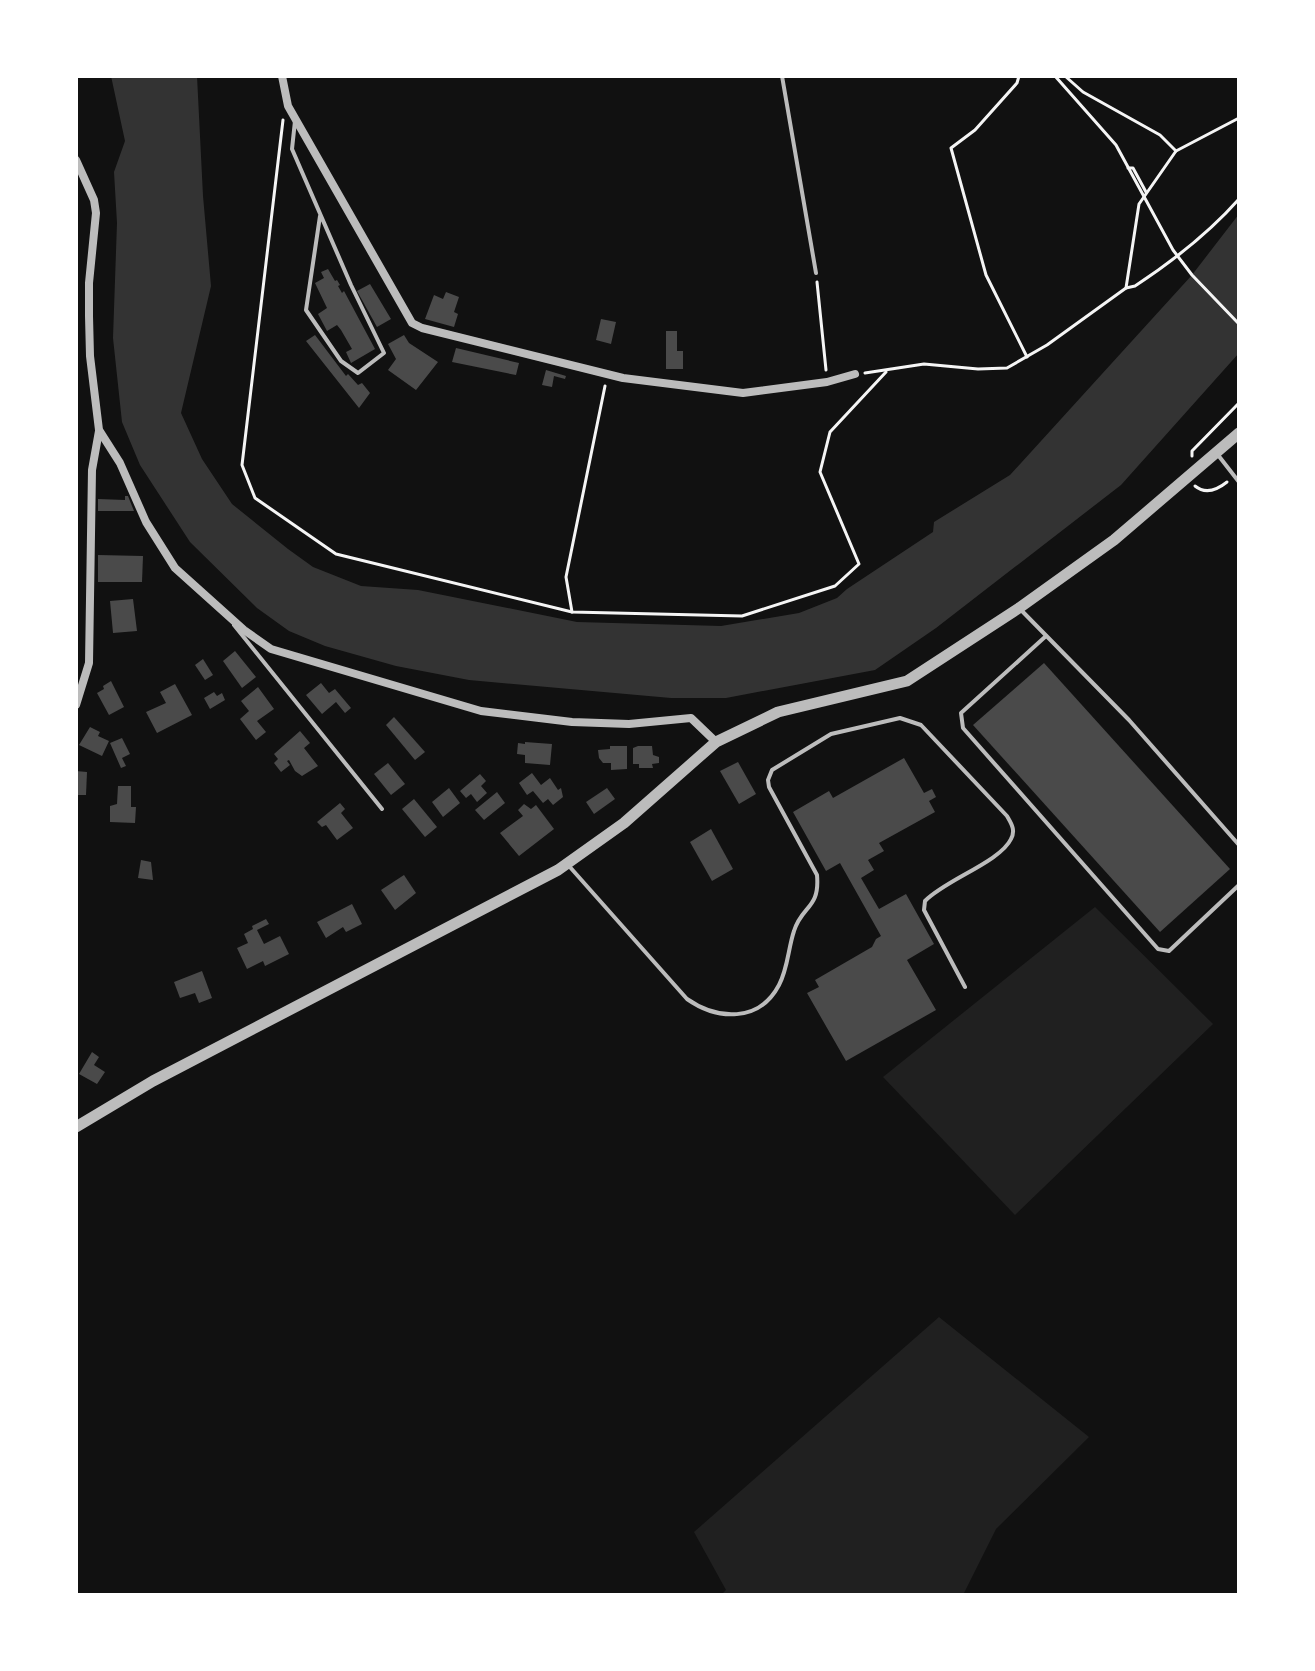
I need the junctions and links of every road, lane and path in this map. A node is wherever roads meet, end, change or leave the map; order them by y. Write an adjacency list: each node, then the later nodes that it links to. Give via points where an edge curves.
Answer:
1 (282, 76): 8 (street)
2 (782, 76): 15 (lane)
3 (1019, 76): 18 (path, via 975,130 951,148 986,275)
4 (1055, 76): 11 (path, via 1116,145)
5 (1065, 76): 9 (path, via 1083,92 1160,135)
6 (284, 113): 31 (path, via 242,465 255,498 336,554)
7 (1239, 118): 9 (path)
8 (296, 119): 14 (lane, via 292,149); 20 (street, via 412,323)
9 (1176, 151): 12 (path)
10 (76, 160): 24 (street, via 96,213 89,316)
11 (1128, 168): 12 (path); 17 (path, via 1173,250)
12 (1147, 193): 16 (path, via 1139,204)
13 (1239, 199): 16 (path, via 1181,256)
14 (320, 216): 14 (lane, via 384,353 358,373 341,361 306,310)
15 (816, 273): 22 (path)
16 (1126, 288): 18 (path)
17 (1239, 324)
18 (1027, 357): 19 (path, via 1007,368 924,364)
19 (886, 372): 21 (path); 31 (path, via 830,432 820,472 859,564 835,586 742,616)
20 (608, 374): 22 (street, via 743,393); 31 (path, via 566,577)
21 (855, 374): 22 (street)
22 (827, 382)
23 (1239, 403): 27 (path, via 1192,451)
24 (99, 430): 30 (street, via 175,568); 33 (street, via 92,470 89,663)
25 (1239, 433): 26 (street)
26 (1217, 453): 27 (street); 28 (lane)
27 (1190, 477): 28 (path, via 1200,490 1216,490); 29 (street)
28 (1237, 480)
29 (1019, 608): 32 (lane); 34 (street, via 907,681 778,712)
30 (222, 611): 34 (street, via 271,649 481,711 629,724 691,718); 35 (lane)
31 (572, 612)
32 (1046, 636): 36 (lane); 38 (lane, via 961,713 963,728 1158,949 1169,951)
33 (76, 705)
34 (716, 742): 37 (street)
35 (382, 809)
36 (1239, 845)
37 (568, 864): 39 (lane, via 687,999 721,1015 738,1015 768,1000 779,987 794,930 818,889 817,875 769,787 772,770 831,734 900,718 921,725 1014,828 1011,840 995,856 925,901 924,910); 40 (street, via 153,1081)
38 (1239, 885)
39 (965, 987)
40 (76, 1127)

